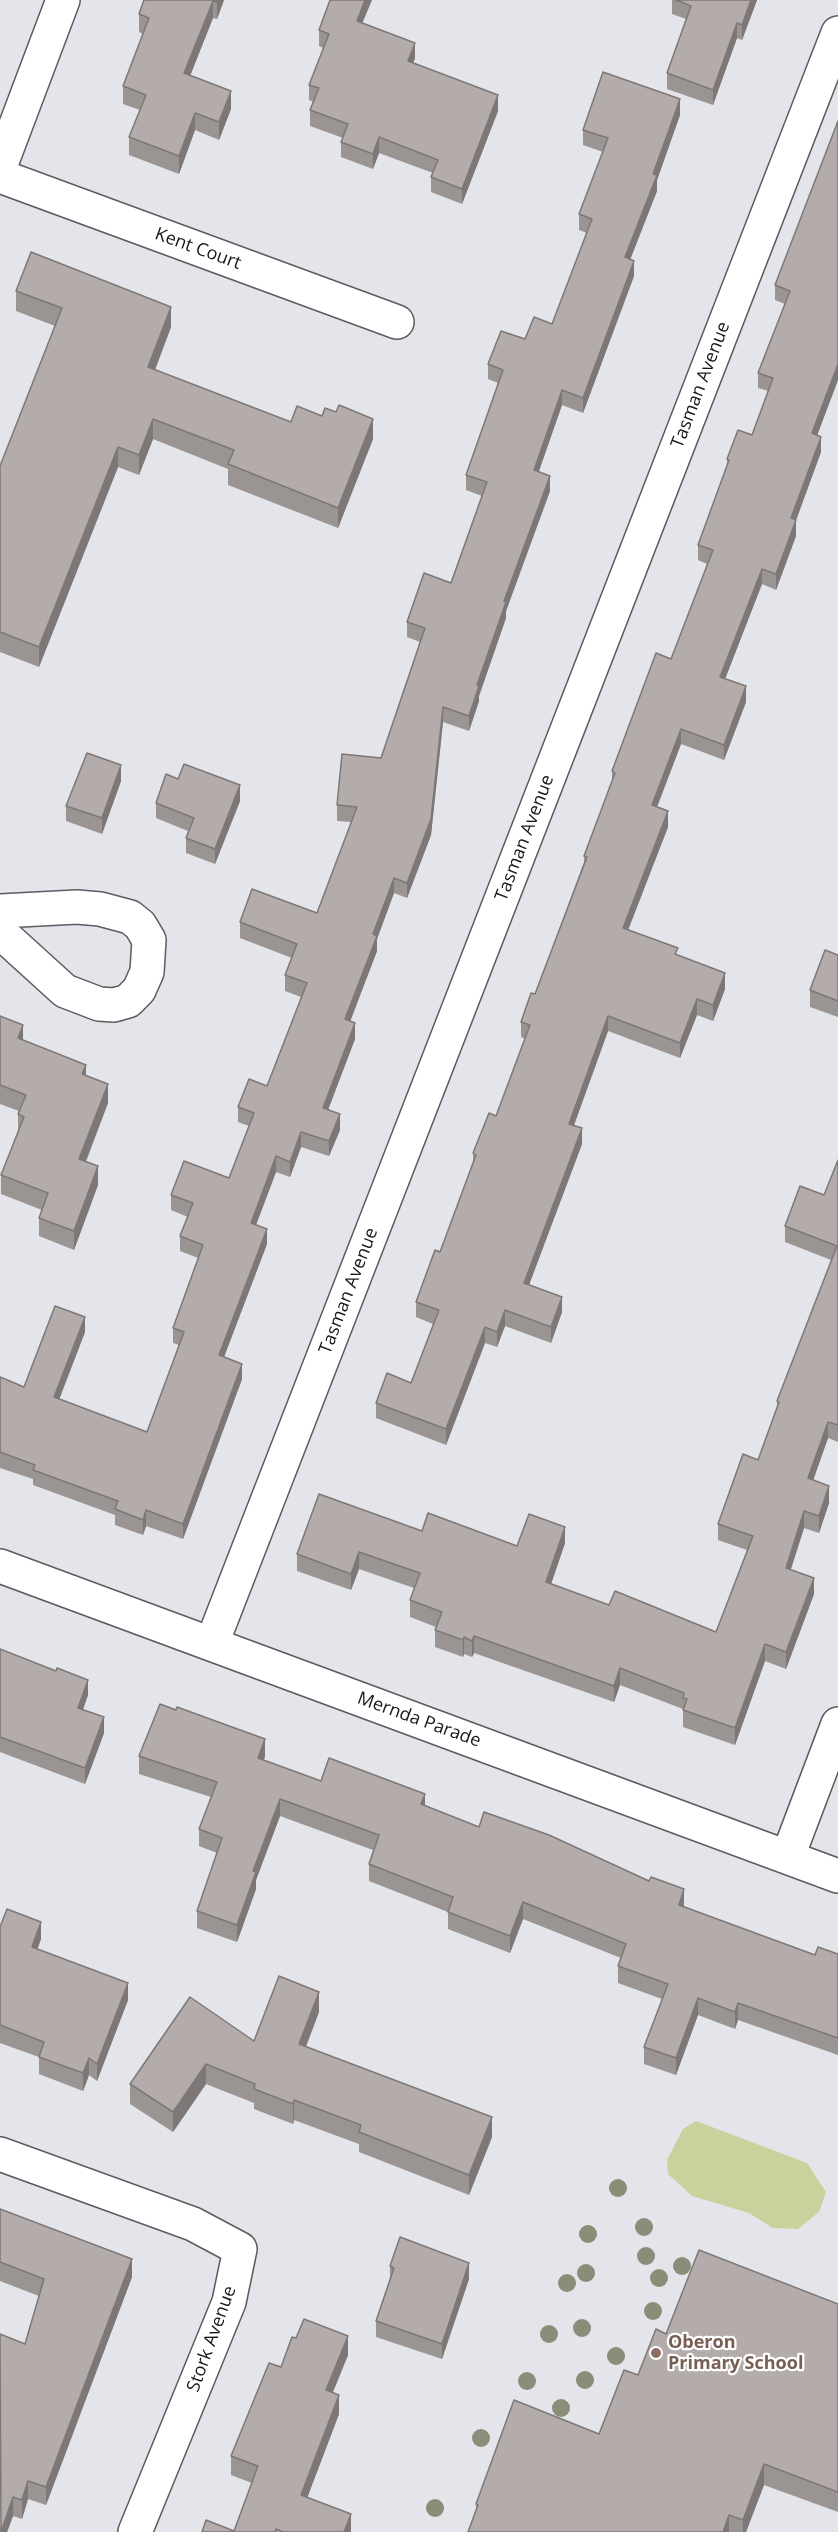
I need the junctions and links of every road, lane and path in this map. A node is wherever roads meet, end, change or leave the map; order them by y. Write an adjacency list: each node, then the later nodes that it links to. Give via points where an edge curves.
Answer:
1 (63, 0): 3 (street)
2 (838, 33): 9 (street, Tasman Avenue)
3 (0, 167)
4 (0, 176): 5 (street, Kent Court)
5 (397, 322)
6 (0, 911): 7 (street, via 77,907 130,917 149,940 147,972 139,990 128,1000 114,1005 91,1002 65,991)
7 (0, 932)
8 (0, 1566): 9 (street, Mernda Parade)
9 (212, 1643): 11 (street, Mernda Parade)
10 (838, 1724): 11 (street)
11 (788, 1856): 12 (street, Mernda Parade)
12 (838, 1876)
13 (0, 2154): 14 (street, Stork Avenue, via 193,2224 240,2249 229,2302)
14 (135, 2532)

